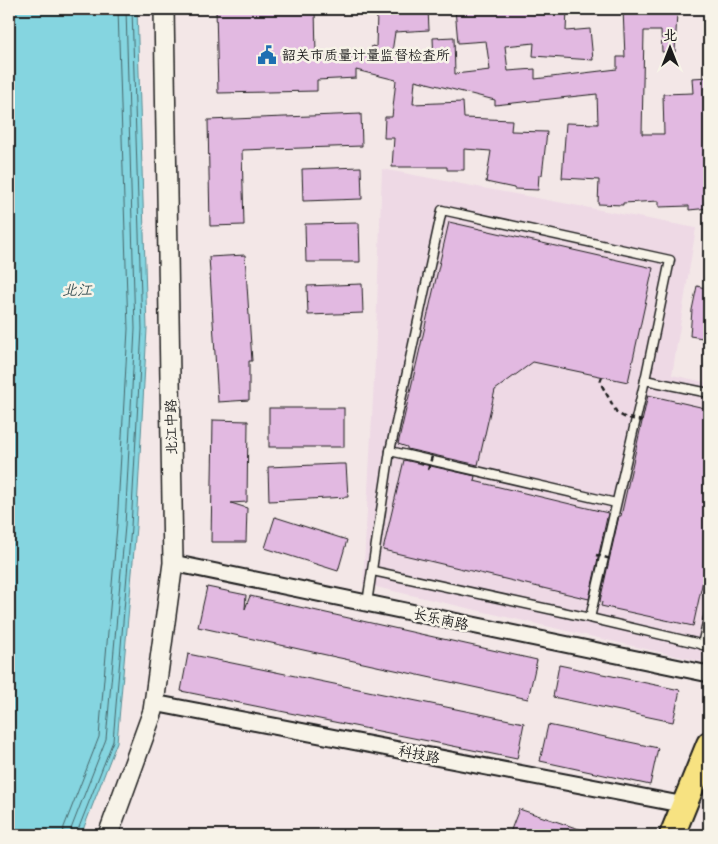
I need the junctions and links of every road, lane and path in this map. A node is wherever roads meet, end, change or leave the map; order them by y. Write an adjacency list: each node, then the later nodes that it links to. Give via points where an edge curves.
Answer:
1 (164, 9): 12 (street, 北江中路)
2 (602, 377): 5 (path, bridge, via 600,382 618,413)
3 (644, 380): 4 (lane); 6 (lane, via 670,260 442,210); 9 (lane)
4 (709, 392)
5 (642, 421)
6 (390, 450): 9 (lane); 13 (lane)
7 (433, 453): 8 (path, bridge)
8 (428, 470)
9 (616, 503): 16 (lane)
10 (596, 555): 11 (path, bridge)
11 (612, 559)
12 (173, 563): 14 (street, 长乐南路); 19 (street, 北江中路)
13 (373, 570): 14 (lane); 16 (lane)
14 (367, 603): 18 (street, 长乐南路)
15 (709, 614): 17 (lane)
16 (590, 618): 17 (lane)
17 (706, 646)
18 (709, 674)
19 (154, 703): 21 (street, 科技路); 22 (street, 北江中路)
20 (709, 744): 21 (main road)
21 (685, 804): 23 (main road)
22 (108, 835)
23 (672, 835)

